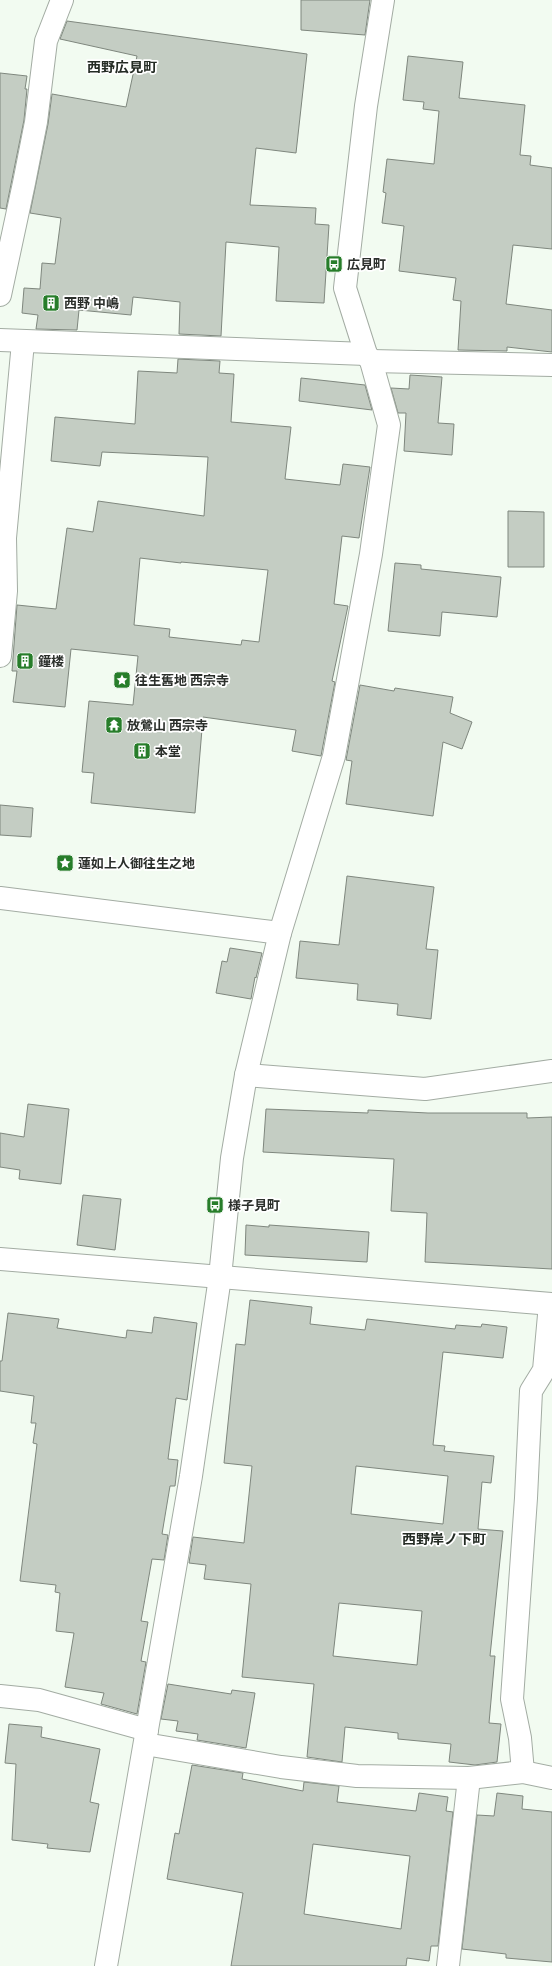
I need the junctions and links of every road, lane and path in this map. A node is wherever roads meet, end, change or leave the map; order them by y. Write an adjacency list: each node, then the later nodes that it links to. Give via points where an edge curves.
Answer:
1 (62, 0): 3 (street, via 46,42 36,122)
2 (382, 0): 6 (street, via 366,106 345,288)
3 (0, 295)
4 (0, 340): 5 (street)
5 (23, 342): 6 (street); 8 (street, via 5,538 6,591)
6 (369, 358): 7 (street); 10 (street, via 389,425 371,554 334,756)
7 (552, 365)
8 (0, 656)
9 (0, 898): 10 (street)
10 (280, 934): 12 (street)
11 (552, 1071): 12 (street, via 425,1089)
12 (246, 1075): 14 (street, via 232,1158)
13 (0, 1259): 14 (street)
14 (220, 1277): 15 (street); 17 (street, via 191,1476)
15 (551, 1304): 18 (street, via 544,1370 531,1391 512,1699 520,1738)
16 (0, 1696): 17 (street, via 39,1700)
17 (146, 1737): 19 (street, via 281,1767 357,1776); 21 (street)
18 (523, 1772): 19 (street); 20 (street)
19 (469, 1778): 22 (street)
20 (552, 1778)
21 (106, 1966)
22 (448, 1966)

